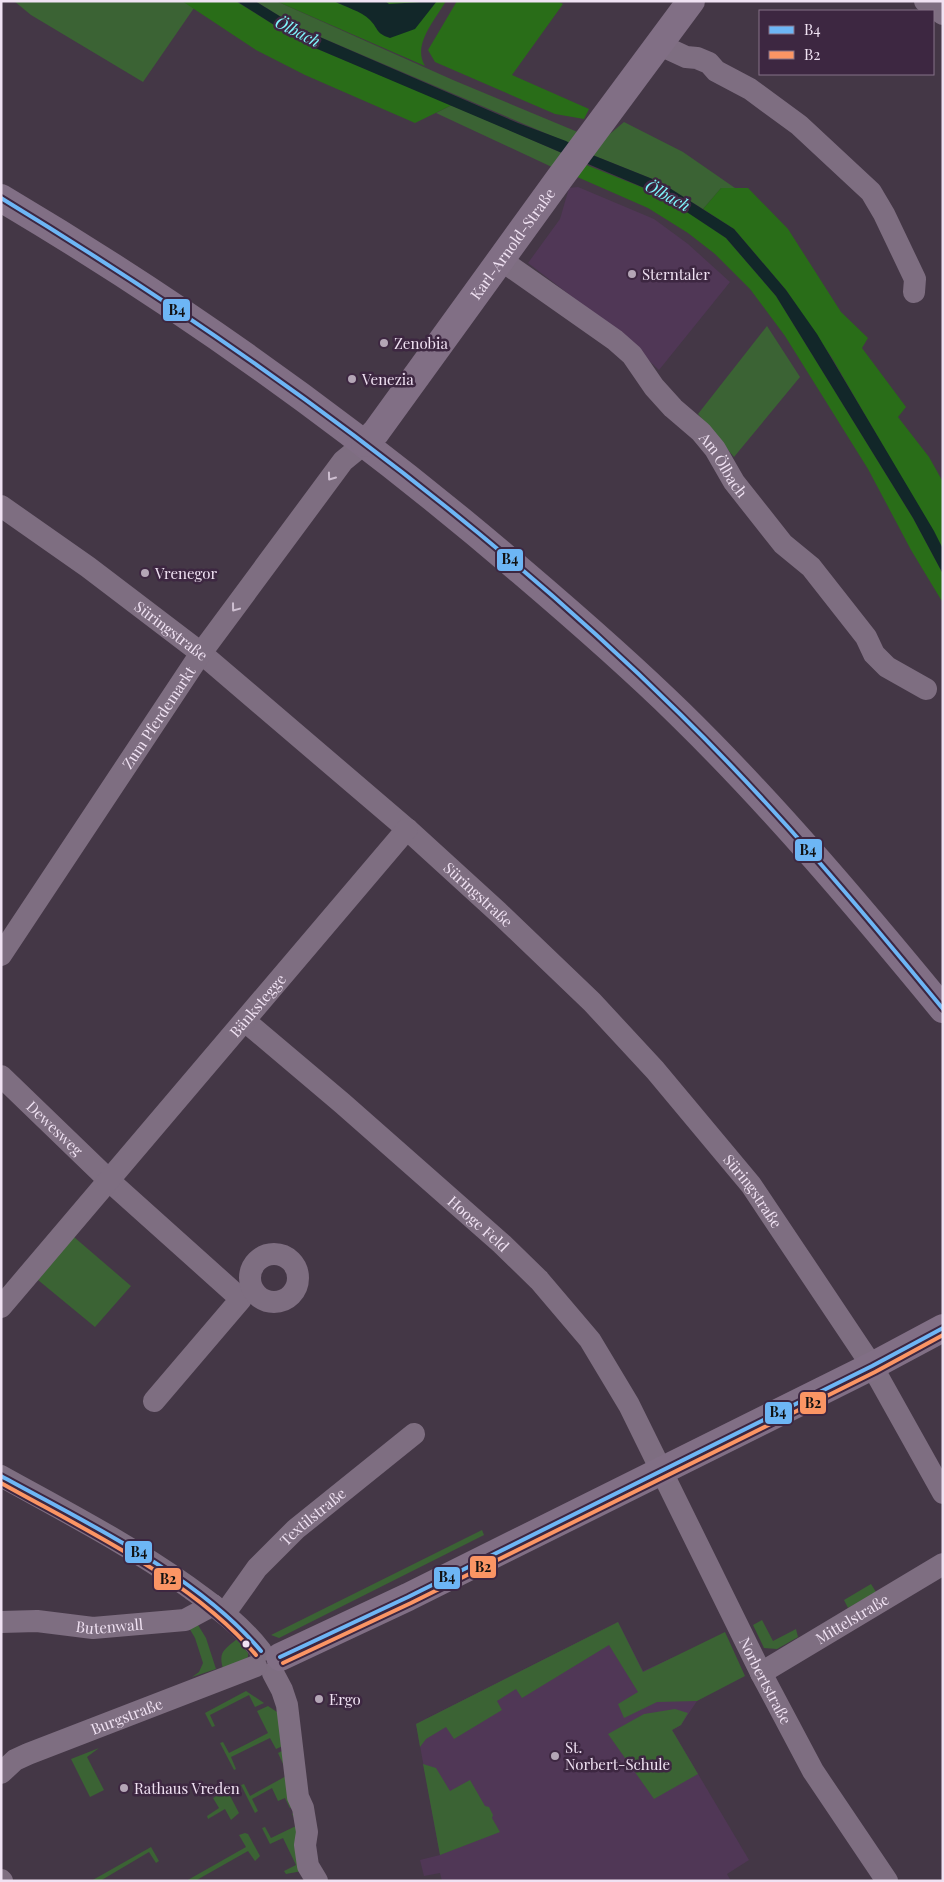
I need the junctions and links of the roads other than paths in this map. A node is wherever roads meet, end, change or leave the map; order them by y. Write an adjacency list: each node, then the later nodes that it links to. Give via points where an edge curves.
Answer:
1 (691, 1): 4 (street, Karl-Arnold-Straße)
2 (925, 1): 3 (street)
3 (943, 14)
4 (660, 45): 6 (street, Karl-Arnold-Straße); 7 (street, via 709,63 716,71 750,89 799,125 870,192 915,279)
5 (1, 198): 8 (street, via 133,280)
6 (501, 260): 8 (street, Karl-Arnold-Straße, via 376,432); 11 (street, Am Ölbach, via 632,355 654,387 715,449 734,482 784,544 811,568 866,637 874,654 887,668)
7 (914, 292)
8 (365, 442): 10 (street, Zum Pferdemarkt, one-way to 10, via 343,461); 14 (street, via 574,617 679,714 768,805)
9 (1, 506): 10 (street, Süringstraße)
10 (201, 653): 12 (street, Süringstraße); 13 (street, Zum Pferdemarkt)
11 (926, 689)
12 (407, 829): 15 (street, Bänkstegge); 20 (street, Süringstraße, via 592,1002 655,1070 751,1185)
13 (1, 955)
14 (943, 1009)
15 (245, 1021): 17 (street, Bänkstegge); 23 (street, Hooge Feld, via 444,1190 539,1280 590,1340 629,1405)
16 (1, 1076): 17 (street, Dewesweg)
17 (109, 1180): 18 (street, Bänkstegge); 21 (street, via 247,1294)
18 (1, 1307)
19 (943, 1328): 20 (street)
20 (872, 1366): 23 (street); 25 (street, Süringstraße)
21 (154, 1400)
22 (414, 1434): 27 (street, Textilstraße, via 296,1529)
23 (660, 1470): 29 (street, via 408,1598); 30 (street, Norbertstraße)
24 (1, 1476): 27 (street, via 109,1536)
25 (943, 1493)
26 (943, 1564): 30 (street, Mittelstraße)
27 (219, 1609): 28 (street, Butenwall, via 185,1620 93,1628 37,1621); 29 (street, via 241,1627)
28 (1, 1622)
29 (267, 1662): 31 (street, Burgstraße, via 35,1751 15,1760); 32 (street, via 287,1705 298,1797 307,1832 308,1866)
30 (761, 1672): 33 (street, Norbertstraße, via 813,1771)
31 (1, 1773)
32 (317, 1881)
33 (887, 1881)

